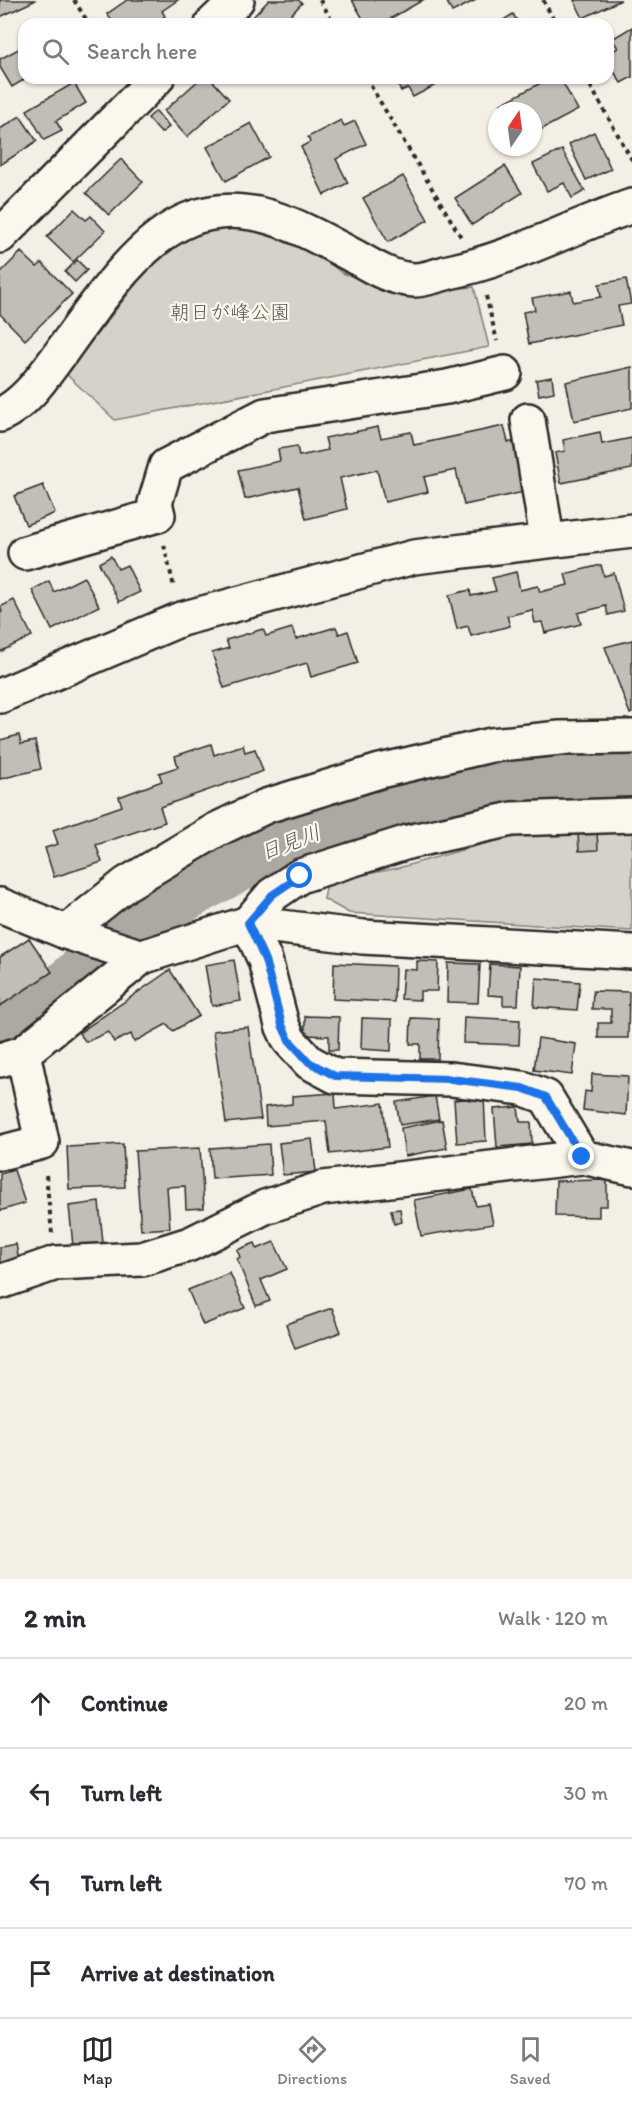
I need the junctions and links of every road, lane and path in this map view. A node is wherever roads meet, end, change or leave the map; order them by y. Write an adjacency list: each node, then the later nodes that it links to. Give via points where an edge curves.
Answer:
1 (74, 0): 5 (path)
2 (237, 0): 6 (street)
3 (320, 0): 7 (path)
4 (543, 0): 8 (path)
5 (85, 18)
6 (218, 18)
7 (330, 18)
8 (553, 18)
9 (151, 84): 14 (street)
10 (370, 84): 15 (path)
11 (589, 84): 12 (path)
12 (632, 160)
13 (632, 206): 15 (street)
14 (0, 236)
15 (478, 266): 17 (street, via 415,280 397,277 295,224 242,211 204,213 172,229 139,254 33,390)
16 (505, 372): 19 (street, via 447,387 266,415 166,466 155,503)
17 (0, 415)
18 (528, 420): 21 (street)
19 (158, 515): 22 (street); 23 (path)
20 (632, 531): 21 (street)
21 (547, 539): 23 (street, via 414,557)
22 (25, 554)
23 (181, 619): 24 (street)
24 (0, 696)
25 (632, 737): 29 (street, via 560,738 491,745 380,771 266,806 216,830 126,884)
26 (632, 815): 28 (street, via 512,819 408,842 300,876 272,895)
27 (0, 905): 29 (street)
28 (248, 923): 30 (street, via 363,937); 31 (street); 35 (street, via 265,960 282,1025 289,1040 309,1062 335,1076 451,1079 522,1088 546,1097)
29 (66, 932): 31 (street)
30 (632, 952)
31 (142, 957): 32 (street)
32 (12, 1057): 33 (street)
33 (42, 1142): 34 (street); 37 (path)
34 (0, 1153)
35 (582, 1157): 36 (street); 37 (street, via 323,1188 265,1207 190,1244 142,1259)
36 (632, 1168)
37 (56, 1263): 38 (street)
38 (0, 1282)

